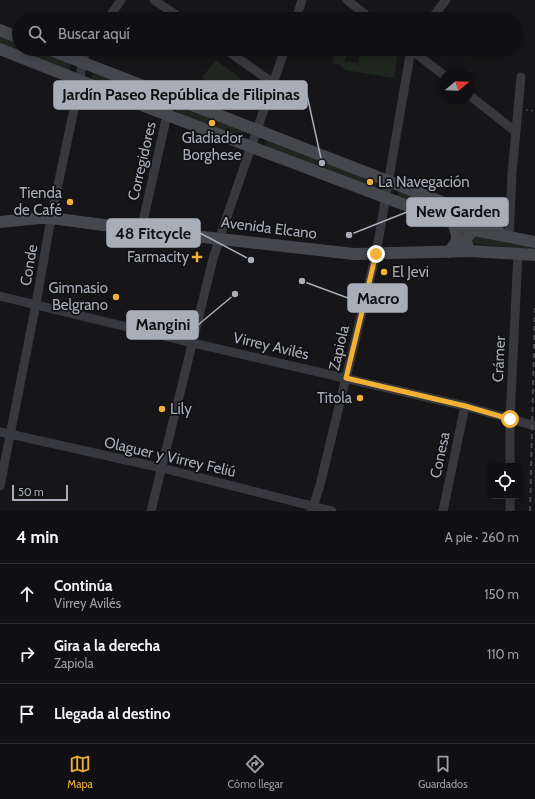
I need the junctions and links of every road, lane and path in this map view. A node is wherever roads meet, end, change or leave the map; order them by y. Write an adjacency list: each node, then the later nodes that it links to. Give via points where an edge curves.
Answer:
1 (121, 0): 6 (street)
2 (154, 0): 7 (street)
3 (302, 0): 8 (street)
4 (346, 0): 9 (street)
5 (446, 0): 10 (street)
6 (113, 12)
7 (172, 12)
8 (298, 12)
9 (362, 12)
10 (437, 12)
11 (0, 30): 12 (main road)
12 (12, 35)
13 (0, 49): 14 (main road)
14 (12, 54)
15 (18, 56): 25 (main road)
16 (66, 56): 22 (main road)
17 (84, 56): 22 (street, Conde)
18 (235, 56): 26 (street)
19 (283, 56): 26 (street)
20 (410, 56): 33 (street, Zapiola)
21 (420, 56): 23 (street)
22 (82, 62): 25 (street, Conde); 27 (main road)
23 (439, 71)
24 (521, 78): 31 (street)
25 (80, 81): 29 (main road); 35 (street, Conde)
26 (273, 83): 30 (street)
27 (172, 98): 29 (street, Corregidores); 30 (main road)
28 (475, 100): 31 (street)
29 (167, 115): 32 (main road); 38 (street, Corregidores)
30 (258, 130): 32 (street); 33 (main road)
31 (516, 132): 40 (street)
32 (252, 146): 34 (main road); 41 (street)
33 (388, 181): 34 (street, Zapiola); 40 (main road, via 478,216)
34 (385, 197): 37 (main road); 45 (street, Zapiola)
35 (51, 218): 36 (main road, Avenida Elcano); 38 (main road, Avenida Elcano); 49 (street, Conde)
36 (0, 222)
37 (453, 223): 39 (main road); 44 (main road, via 458,235 453,248)
38 (141, 230): 41 (main road, Avenida Elcano)
39 (474, 230): 40 (main road); 43 (main road, via 466,239)
40 (506, 236): 42 (main road)
41 (220, 238): 45 (main road, Avenida Elcano, via 354,254); 50 (street)
42 (535, 242)
43 (470, 251): 44 (main road, Avenida Elcano); 46 (main road, Avenida Elcano)
44 (448, 252): 45 (main road, Avenida Elcano)
45 (376, 254): 51 (street, Zapiola)
46 (518, 254): 47 (main road, Avenida Elcano); 53 (street, Crámer)
47 (535, 255)
48 (0, 296): 49 (street, Virrey Avilés)
49 (36, 304): 50 (street, Virrey Avilés); 56 (street, Conde)
50 (193, 343): 51 (street, Virrey Avilés); 58 (street)
51 (346, 378): 52 (street, Virrey Avilés); 61 (street, Zapiola)
52 (465, 406): 53 (street, Virrey Avilés); 64 (street, Conesa)
53 (510, 419): 54 (street, Virrey Avilés); 57 (street, Crámer)
54 (535, 426)
55 (0, 432): 56 (street, Olaguer y Virrey Feliú)
56 (11, 434): 58 (street, Olaguer y Virrey Feliú); 59 (street, Conde)
57 (510, 463)
58 (162, 468): 61 (street, Olaguer y Virrey Feliú); 62 (street)
59 (0, 486)
60 (510, 499): 65 (street)
61 (312, 508): 63 (street, Olaguer y Virrey Feliú)
62 (151, 511)
63 (332, 511)
64 (443, 511)
65 (510, 511)

